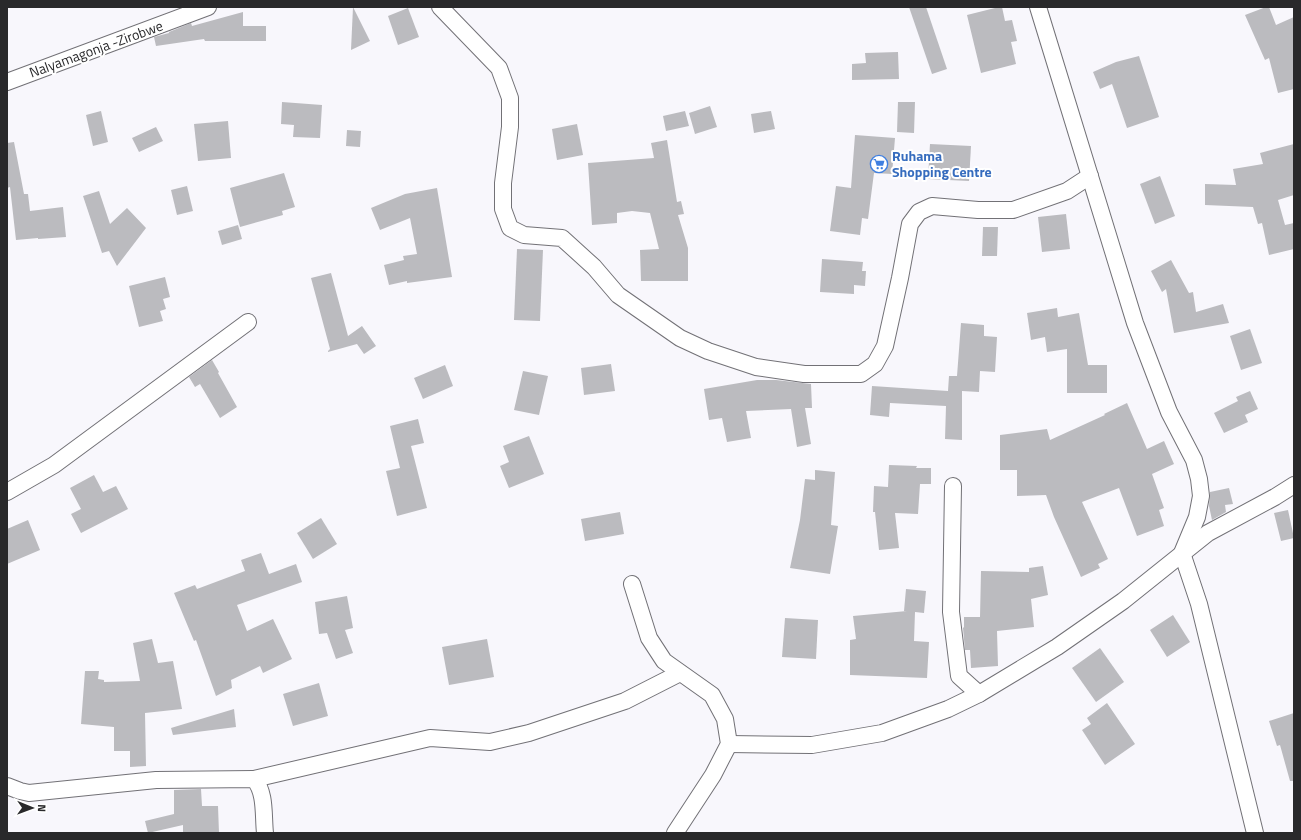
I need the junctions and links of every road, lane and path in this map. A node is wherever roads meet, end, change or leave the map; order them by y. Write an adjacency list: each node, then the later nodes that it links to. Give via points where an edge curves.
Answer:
1 (208, 7): 4 (street, Nalyamagonja -Zirobwe)
2 (440, 7): 5 (street, via 499,68 510,98 503,209 510,228 524,235 562,238 594,267 618,295 680,338 708,352 756,367 804,374 861,374 875,364 885,346 910,224 919,212 932,206 1013,210 1067,191)
3 (1038, 7): 5 (street)
4 (7, 82)
5 (1090, 176): 10 (street, via 1135,323 1169,412 1194,460 1201,496 1197,517)
6 (248, 322): 9 (street, via 54,464)
7 (1294, 485): 10 (street, via 1208,533)
8 (953, 486): 13 (street, via 951,612 959,676)
9 (7, 492)
10 (1182, 554): 13 (street, via 1123,602); 19 (street, via 1199,604)
11 (632, 584): 12 (street, via 648,638 664,661)
12 (680, 673): 14 (street, via 712,695 725,719); 15 (street, via 625,701 529,733 490,742 430,738)
13 (979, 694): 14 (street, via 948,709 882,733 812,744)
14 (730, 744): 18 (street)
15 (254, 778): 16 (street, via 156,780 29,792); 17 (street, via 260,785 262,794)
16 (7, 786)
17 (265, 833)
18 (675, 833)
19 (1255, 833)

